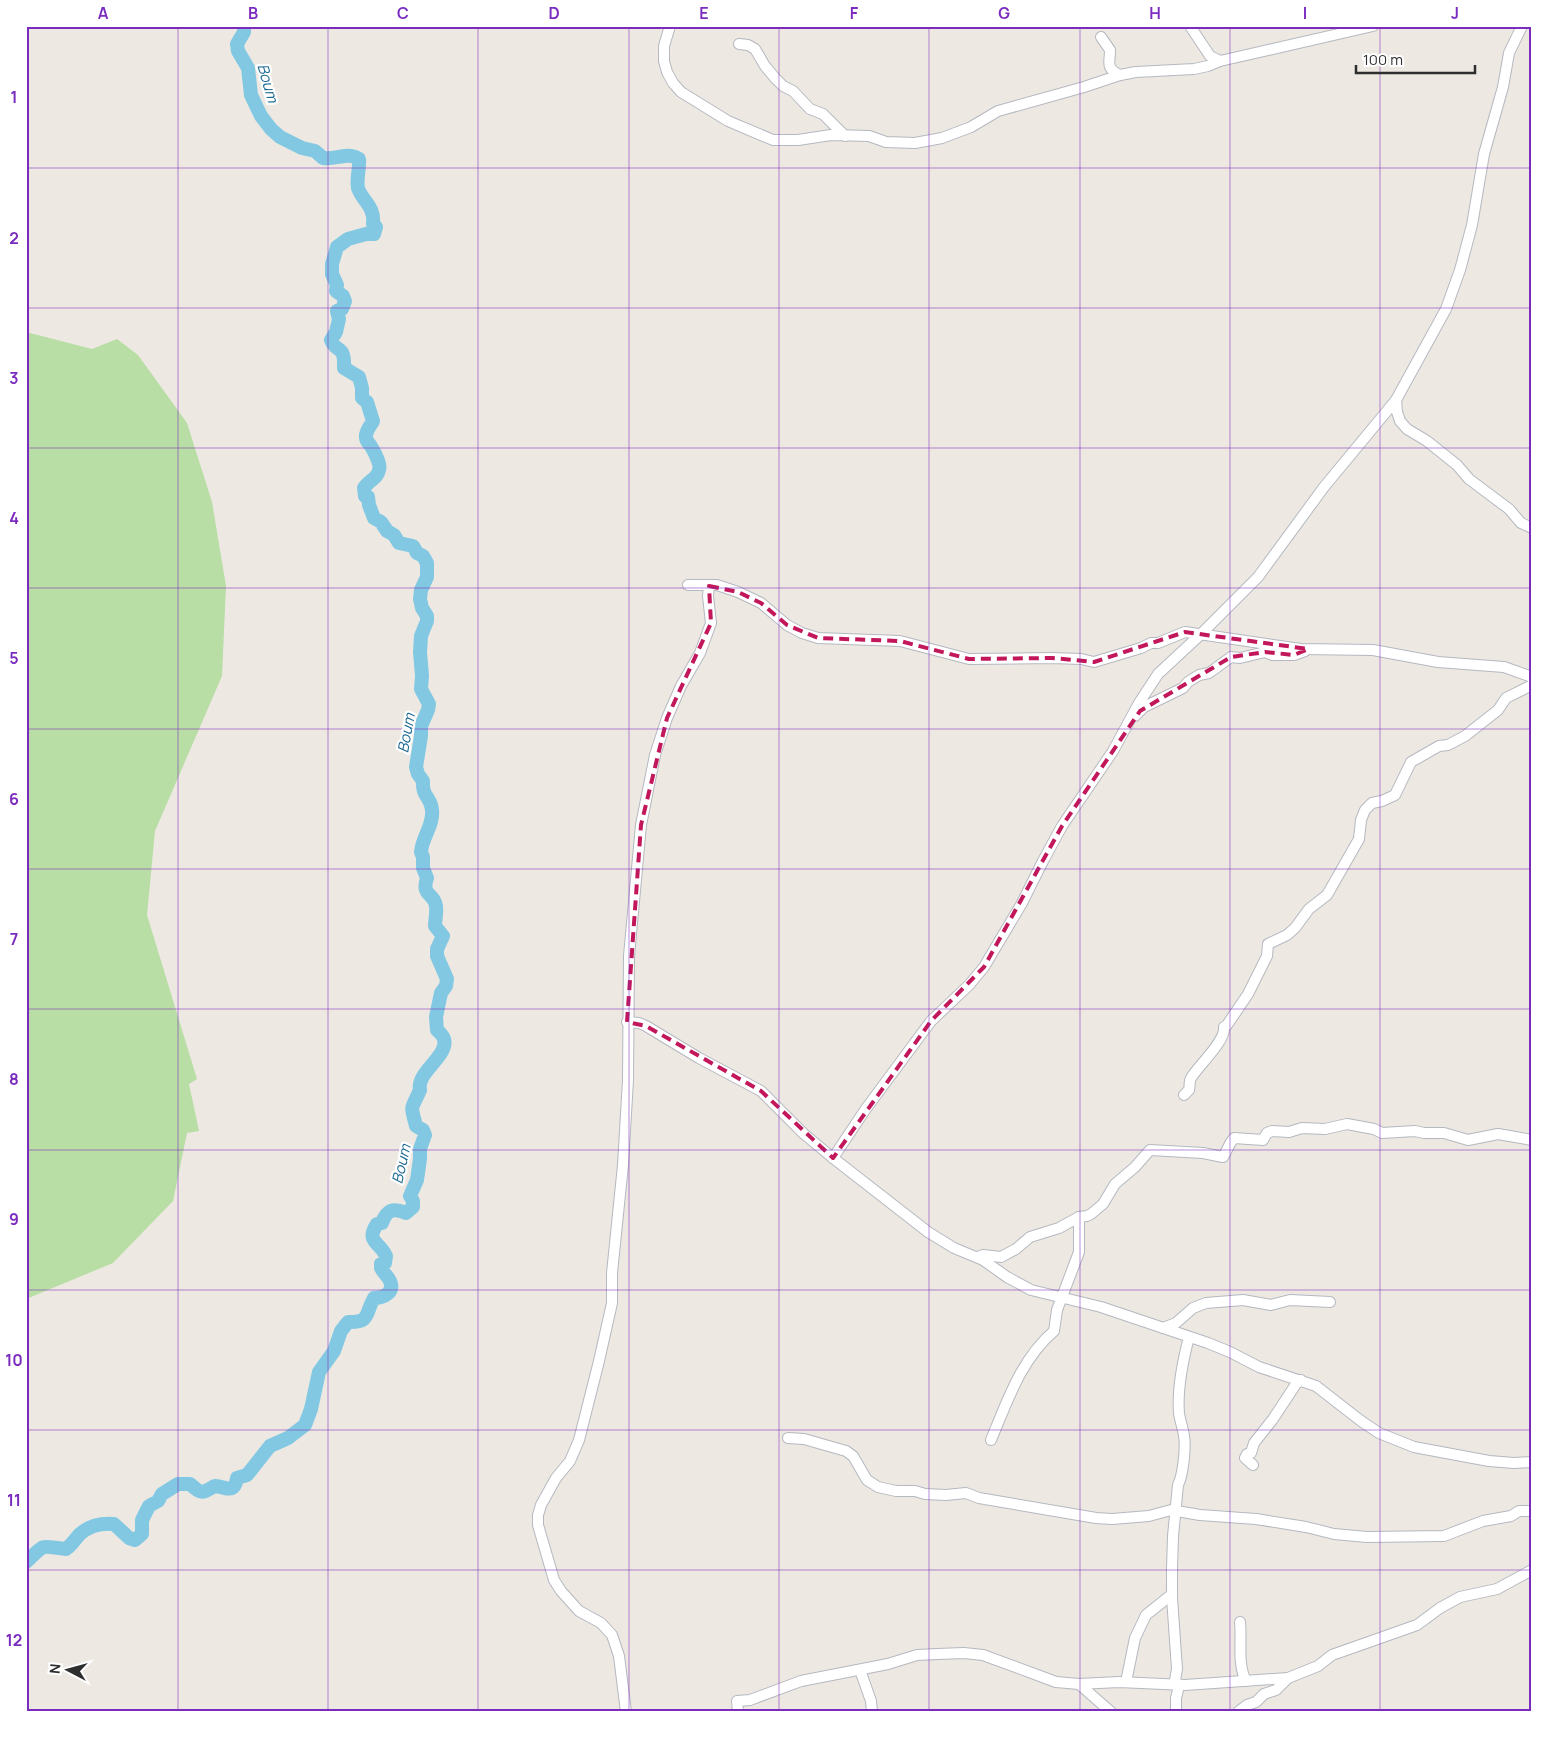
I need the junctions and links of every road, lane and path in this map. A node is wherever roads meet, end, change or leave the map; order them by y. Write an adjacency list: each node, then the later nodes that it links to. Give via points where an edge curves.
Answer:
1 (670, 26): 9 (street, via 664,46 667,72 681,92 698,104 742,128 773,140)
2 (1190, 26): 7 (street, via 1210,56)
3 (1374, 26): 7 (street)
4 (1522, 26): 10 (street, via 1509,53 1460,270 1446,310)
5 (1101, 37): 8 (street, via 1110,50 1110,66)
6 (739, 44): 9 (street, via 755,49 779,82 810,109 823,114)
7 (1220, 61): 8 (street, via 1194,69)
8 (1120, 75): 9 (street, via 998,111 971,127 942,138 899,144 869,136)
9 (845, 136)
10 (1396, 400): 11 (street); 12 (street)
11 (1398, 415): 12 (street); 13 (street, via 1407,428 1450,459 1521,523)
12 (1382, 417): 16 (street, via 1324,487 1258,577)
13 (1532, 528)
14 (688, 585): 15 (street)
15 (709, 586): 16 (street, via 717,585 738,592 760,603 787,625 818,638 900,641 969,659 1052,658 1094,662 1185,632); 21 (street, via 711,623 700,653 667,718 655,755 641,825 629,956)
16 (1200, 635): 17 (street); 20 (street, via 1158,674)
17 (1308, 649): 18 (street, via 1373,650 1438,662 1504,667); 20 (street, via 1294,655 1265,652 1230,657 1210,673 1199,675 1183,688 1144,707)
18 (1532, 677)
19 (1532, 685): 22 (street, via 1506,698 1498,710 1465,736 1412,762 1395,795 1372,802 1365,810 1359,839 1336,881 1295,928 1268,944 1267,956 1248,994 1224,1027 1225,1032 1208,1059 1198,1067)
20 (1126, 726): 24 (street, via 1113,751 1062,826 984,967 931,1021)
21 (627, 1022): 24 (street, via 646,1026 761,1091 804,1134); 47 (street, via 628,1080 612,1303 579,1440 538,1514 538,1526 554,1580 579,1611 601,1623 612,1635 619,1656)
22 (1184, 1095)
23 (1532, 1140): 25 (street, via 1498,1134 1468,1140 1444,1133 1382,1133 1347,1124 1325,1129 1272,1131 1263,1140 1234,1138 1223,1157 1150,1150 1115,1184 1103,1204 1087,1216)
24 (834, 1158): 26 (street, via 928,1232)
25 (1080, 1217): 26 (street, via 1030,1237 1001,1257 983,1255); 27 (street, via 1079,1252)
26 (977, 1258): 27 (street, via 1031,1290)
27 (1063, 1298): 29 (street); 33 (street, via 1057,1310 1054,1332 1029,1360)
28 (1330, 1302): 29 (street, via 1290,1300 1271,1305 1243,1300 1206,1303)
29 (1163, 1328): 30 (street)
30 (1189, 1337): 31 (street, via 1259,1367); 36 (street, via 1179,1399 1185,1444)
31 (1301, 1380): 34 (street, via 1316,1386 1379,1433 1414,1447 1489,1461); 35 (street, via 1254,1443 1252,1452 1247,1454 1246,1458)
32 (788, 1438): 36 (street, via 804,1439 846,1451 853,1456 867,1480 896,1491 946,1495 966,1493 1096,1518 1149,1516)
33 (991, 1440)
34 (1532, 1462)
35 (1253, 1465)
36 (1176, 1510): 37 (street, via 1367,1537 1444,1536 1519,1511); 39 (street)
37 (1532, 1512)
38 (1532, 1570): 42 (street, via 1497,1589 1460,1597 1417,1625 1332,1655 1318,1666)
39 (1172, 1595): 44 (street, via 1146,1615 1133,1644); 46 (street, via 1175,1680)
40 (1240, 1622): 43 (street)
41 (860, 1670): 45 (street, via 916,1655 964,1653 983,1656 1056,1682); 48 (street, via 800,1681 750,1700 737,1701); 49 (street)
42 (1288, 1678): 43 (street); 52 (street, via 1276,1690 1264,1694)
43 (1246, 1681): 46 (street)
44 (1126, 1682): 45 (street); 46 (street)
45 (1079, 1684): 50 (street)
46 (1178, 1684): 51 (street)
47 (626, 1712)
48 (738, 1712)
49 (872, 1712)
50 (1111, 1712)
51 (1176, 1712)
52 (1238, 1712)

